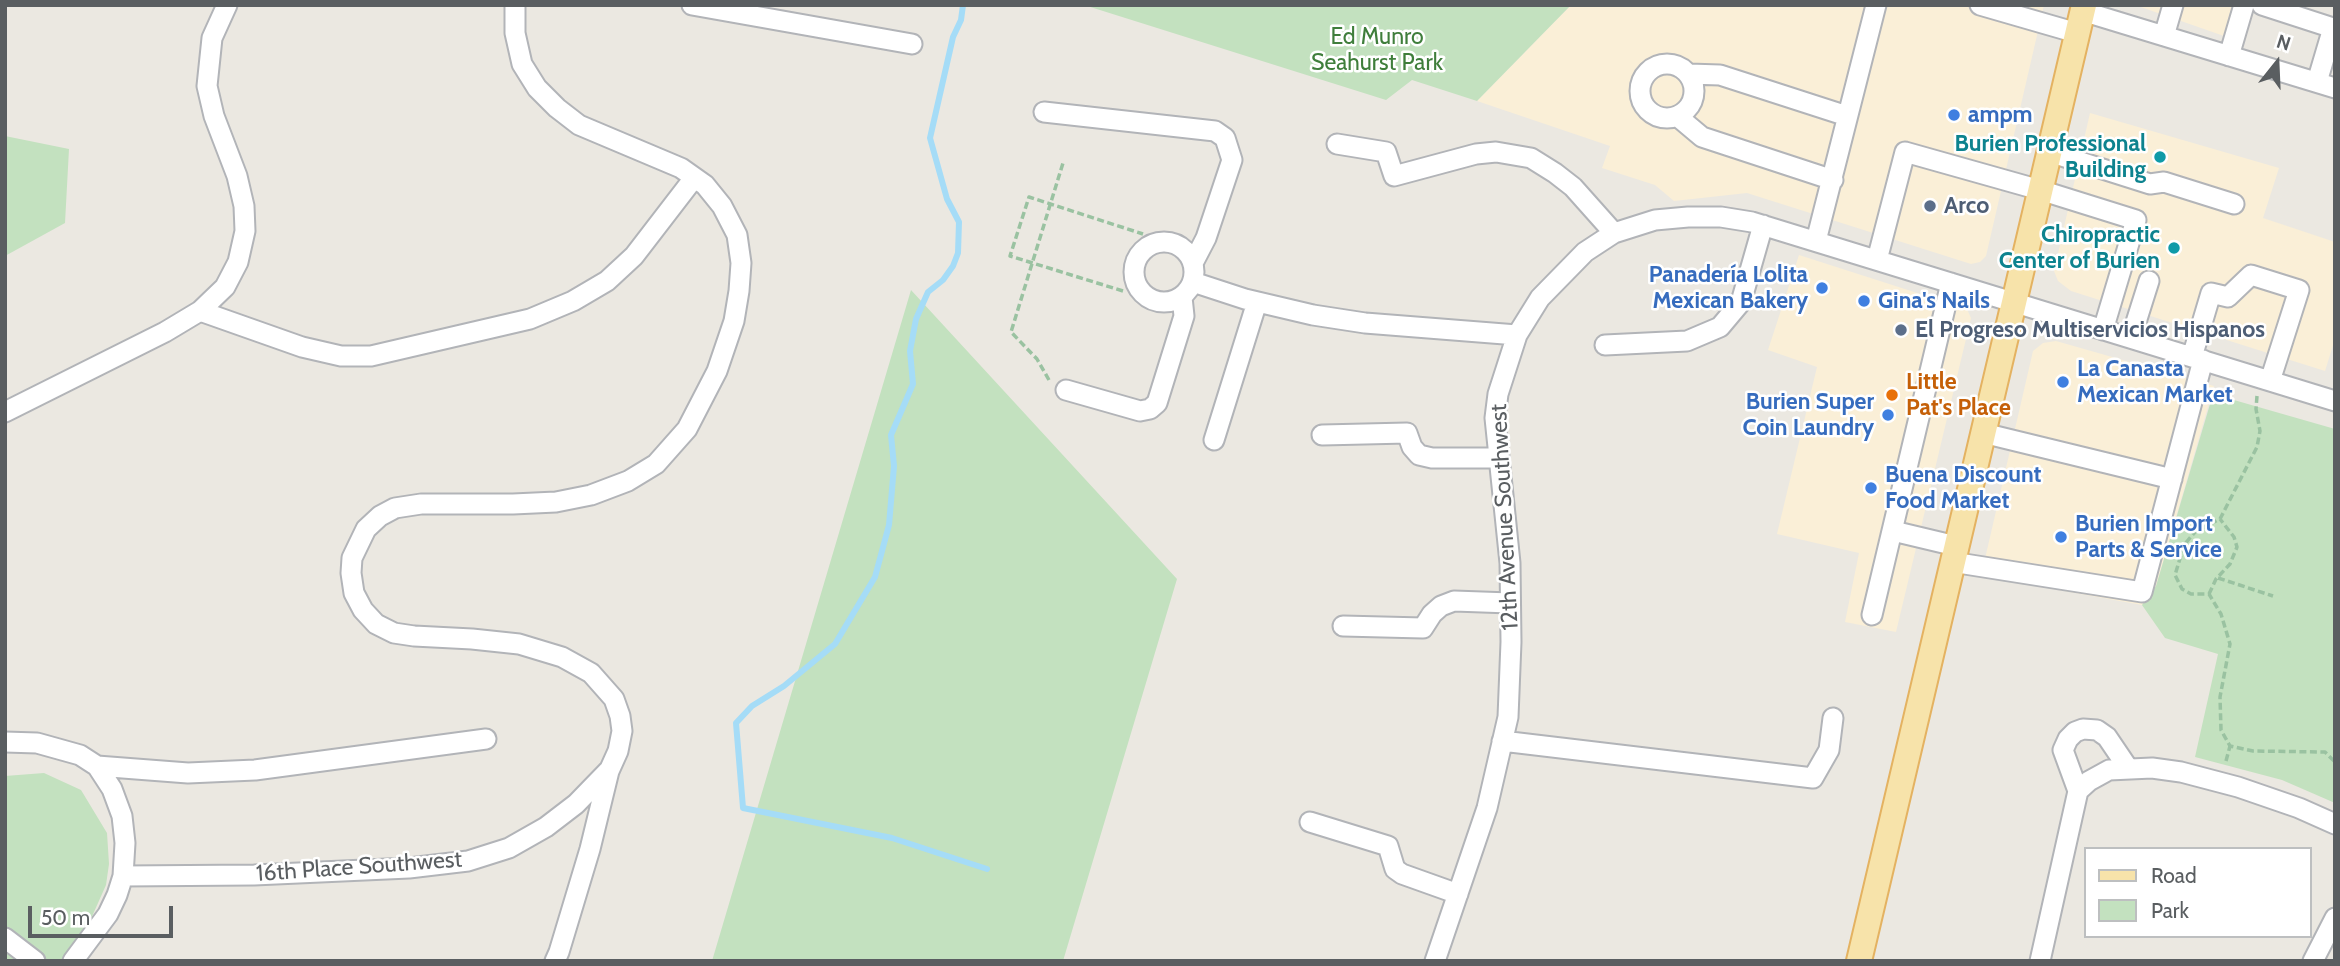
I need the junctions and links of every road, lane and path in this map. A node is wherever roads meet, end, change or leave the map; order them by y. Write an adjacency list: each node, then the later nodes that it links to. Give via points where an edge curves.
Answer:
1 (227, 5): 38 (street, via 212,38 207,86 237,176 245,231 225,286)
2 (515, 5): 21 (street, via 515,33 523,64 537,89 579,125 681,168)
3 (692, 5): 11 (street)
4 (1876, 5): 16 (street)
5 (1980, 5): 9 (street)
6 (2173, 5): 10 (street)
7 (2244, 5): 12 (street)
8 (2262, 5): 14 (street, via 2333,27)
9 (2081, 17): 10 (street); 19 (main road)
10 (2164, 36): 12 (street)
11 (912, 44)
12 (2229, 55): 14 (street)
13 (1689, 74): 16 (street, via 1720,75); 17 (street, via 1693,98); 17 (street, via 1674,64 1657,65 1640,83 1641,100 1652,114)
14 (2326, 85)
15 (1044, 112): 32 (street, via 1215,131 1225,138 1232,160)
16 (1847, 116): 22 (street)
17 (1677, 117): 22 (street, via 1702,137)
18 (1338, 144): 27 (street, via 1386,152 1394,176 1476,154 1531,158 1573,187)
19 (2049, 152): 23 (main road); 25 (street)
20 (1063, 163): 24 (path)
21 (694, 178): 38 (street, via 634,256 607,281 530,318 371,356 341,356); 71 (street, via 722,206 737,235 739,290 717,372 687,429 656,464 628,481 556,502 395,508 366,529 352,558 354,593 363,610 394,633 519,644 562,657 591,673 614,699 620,716 618,751)
22 (1833, 180): 29 (street)
23 (2040, 190): 30 (street, via 1905,152); 37 (main road); 39 (street, via 2136,219)
24 (1050, 204): 28 (path); 31 (path); 31 (path, via 1028,197 1010,256)
25 (2234, 204)
26 (1763, 225): 27 (street, 12th Avenue Southwest, via 1688,216); 29 (street, 12th Avenue Southwest); 42 (street, via 1741,302 1720,327 1686,341)
27 (1614, 233): 40 (street, 12th Avenue Southwest, via 1563,273 1540,298)
28 (1143, 234)
29 (1816, 241): 30 (street, 12th Avenue Southwest)
30 (1877, 260): 34 (street, 12th Avenue Southwest)
31 (1032, 263): 35 (path); 45 (path, via 1011,332 1037,359 1054,389)
32 (1189, 280): 36 (street); 45 (street, via 1184,316 1157,403 1140,411)
33 (2149, 281): 41 (street)
34 (1951, 283): 37 (street, 12th Avenue Southwest); 54 (street)
35 (1122, 291)
36 (1257, 302): 40 (street, via 1365,324); 50 (street)
37 (2013, 302): 39 (street, 12th Avenue Southwest); 48 (main road)
38 (200, 311): 47 (street)
39 (2103, 330): 41 (street, 12th Avenue Southwest)
40 (1517, 335): 51 (street, 12th Avenue Southwest, via 1498,394)
41 (2131, 338): 43 (street, 12th Avenue Southwest)
42 (1605, 345)
43 (2197, 358): 44 (street, 12th Avenue Southwest); 44 (street, via 2211,293 2228,297 2251,275 2299,290); 52 (street)
44 (2263, 388): 46 (street, 12th Avenue Southwest); 53 (path, via 2256,409 2257,447)
45 (1066, 390)
46 (2335, 401)
47 (5, 412)
48 (1983, 433): 52 (street); 55 (main road)
49 (1322, 435): 51 (street, via 1407,433 1419,455)
50 (1214, 440)
51 (1499, 458): 59 (street, 12th Avenue Southwest)
52 (2172, 479): 55 (street, via 2142,592)
53 (2220, 519): 56 (path, via 2236,547 2230,564); 57 (path, via 2196,532 2184,545 2176,565 2182,589)
54 (1893, 531): 55 (street); 60 (street)
55 (1954, 554): 83 (main road)
56 (2217, 578): 57 (path); 58 (path)
57 (2209, 594): 66 (path, via 2230,644 2220,697 2221,730)
58 (2273, 596)
59 (1510, 603): 61 (street, via 1454,601 1441,606 1423,628); 64 (street, 12th Avenue Southwest, via 1508,717)
60 (1872, 615)
61 (1343, 626)
62 (1833, 718): 64 (street, via 1829,750 1813,778)
63 (486, 739): 69 (street, via 255,770 188,773)
64 (1502, 741): 76 (street, 12th Avenue Southwest, via 1488,808)
65 (5, 742): 69 (street, via 59,748 80,754)
66 (2230, 747): 67 (path); 68 (path, via 2325,752)
67 (2225, 761)
68 (2335, 762)
69 (97, 766): 75 (street, via 122,816)
70 (2128, 768): 72 (street, via 2109,770); 72 (street, via 2097,730 2075,732 2063,750); 74 (street, via 2181,772 2238,787)
71 (608, 771): 75 (street, 16th Place Southwest, via 546,827 509,848 468,861 254,875); 81 (street, via 590,849)
72 (2078, 792): 84 (street)
73 (1310, 822): 76 (street, via 1388,846 1395,869 1402,874)
74 (2335, 824)
75 (123, 876): 80 (street, via 108,914)
76 (1458, 894): 82 (street, 12th Avenue Southwest)
77 (2335, 918): 85 (street)
78 (5, 937): 79 (street)
79 (35, 961)
80 (73, 961)
81 (555, 961)
82 (1435, 961)
83 (1859, 961)
84 (2040, 961)
85 (2313, 961)

